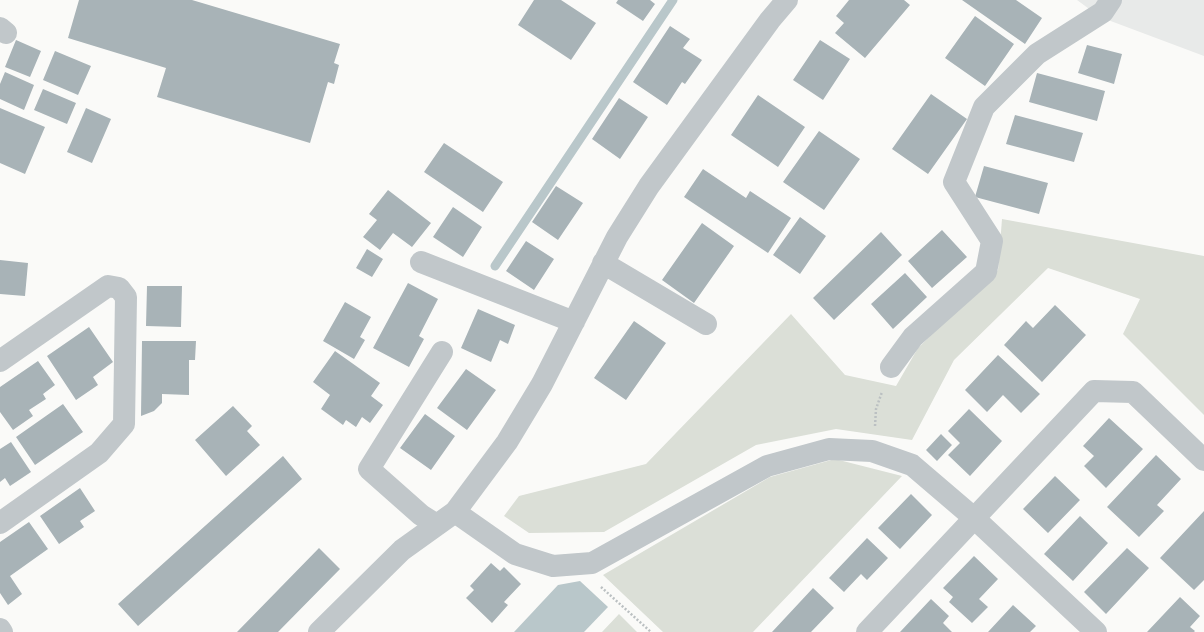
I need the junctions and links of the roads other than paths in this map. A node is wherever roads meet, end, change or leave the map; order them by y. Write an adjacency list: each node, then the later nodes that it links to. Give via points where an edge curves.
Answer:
1 (787, 0): 4 (street, via 649,186)
2 (1111, 0): 9 (street, via 1103,12 1037,54 984,107 954,182 992,242 986,272 913,337)
3 (421, 262): 5 (street)
4 (604, 263): 5 (street); 6 (street)
5 (574, 322): 11 (street, via 542,384 511,435)
6 (706, 324)
7 (442, 352): 14 (street, via 369,469 421,515)
8 (0, 361): 13 (street, via 108,286 119,288 126,297 124,424 99,453)
9 (891, 367)
10 (1204, 460): 12 (street, via 1133,392 1094,391)
11 (455, 512): 12 (street, via 515,554 553,566 592,563 767,466 829,449 872,451 912,465); 14 (street)
12 (974, 518): 18 (street); 19 (street)
13 (0, 523)
14 (437, 525): 17 (street, via 402,550)
15 (0, 629): 16 (street)
16 (2, 632)
17 (319, 632)
18 (867, 632)
19 (1096, 632)

